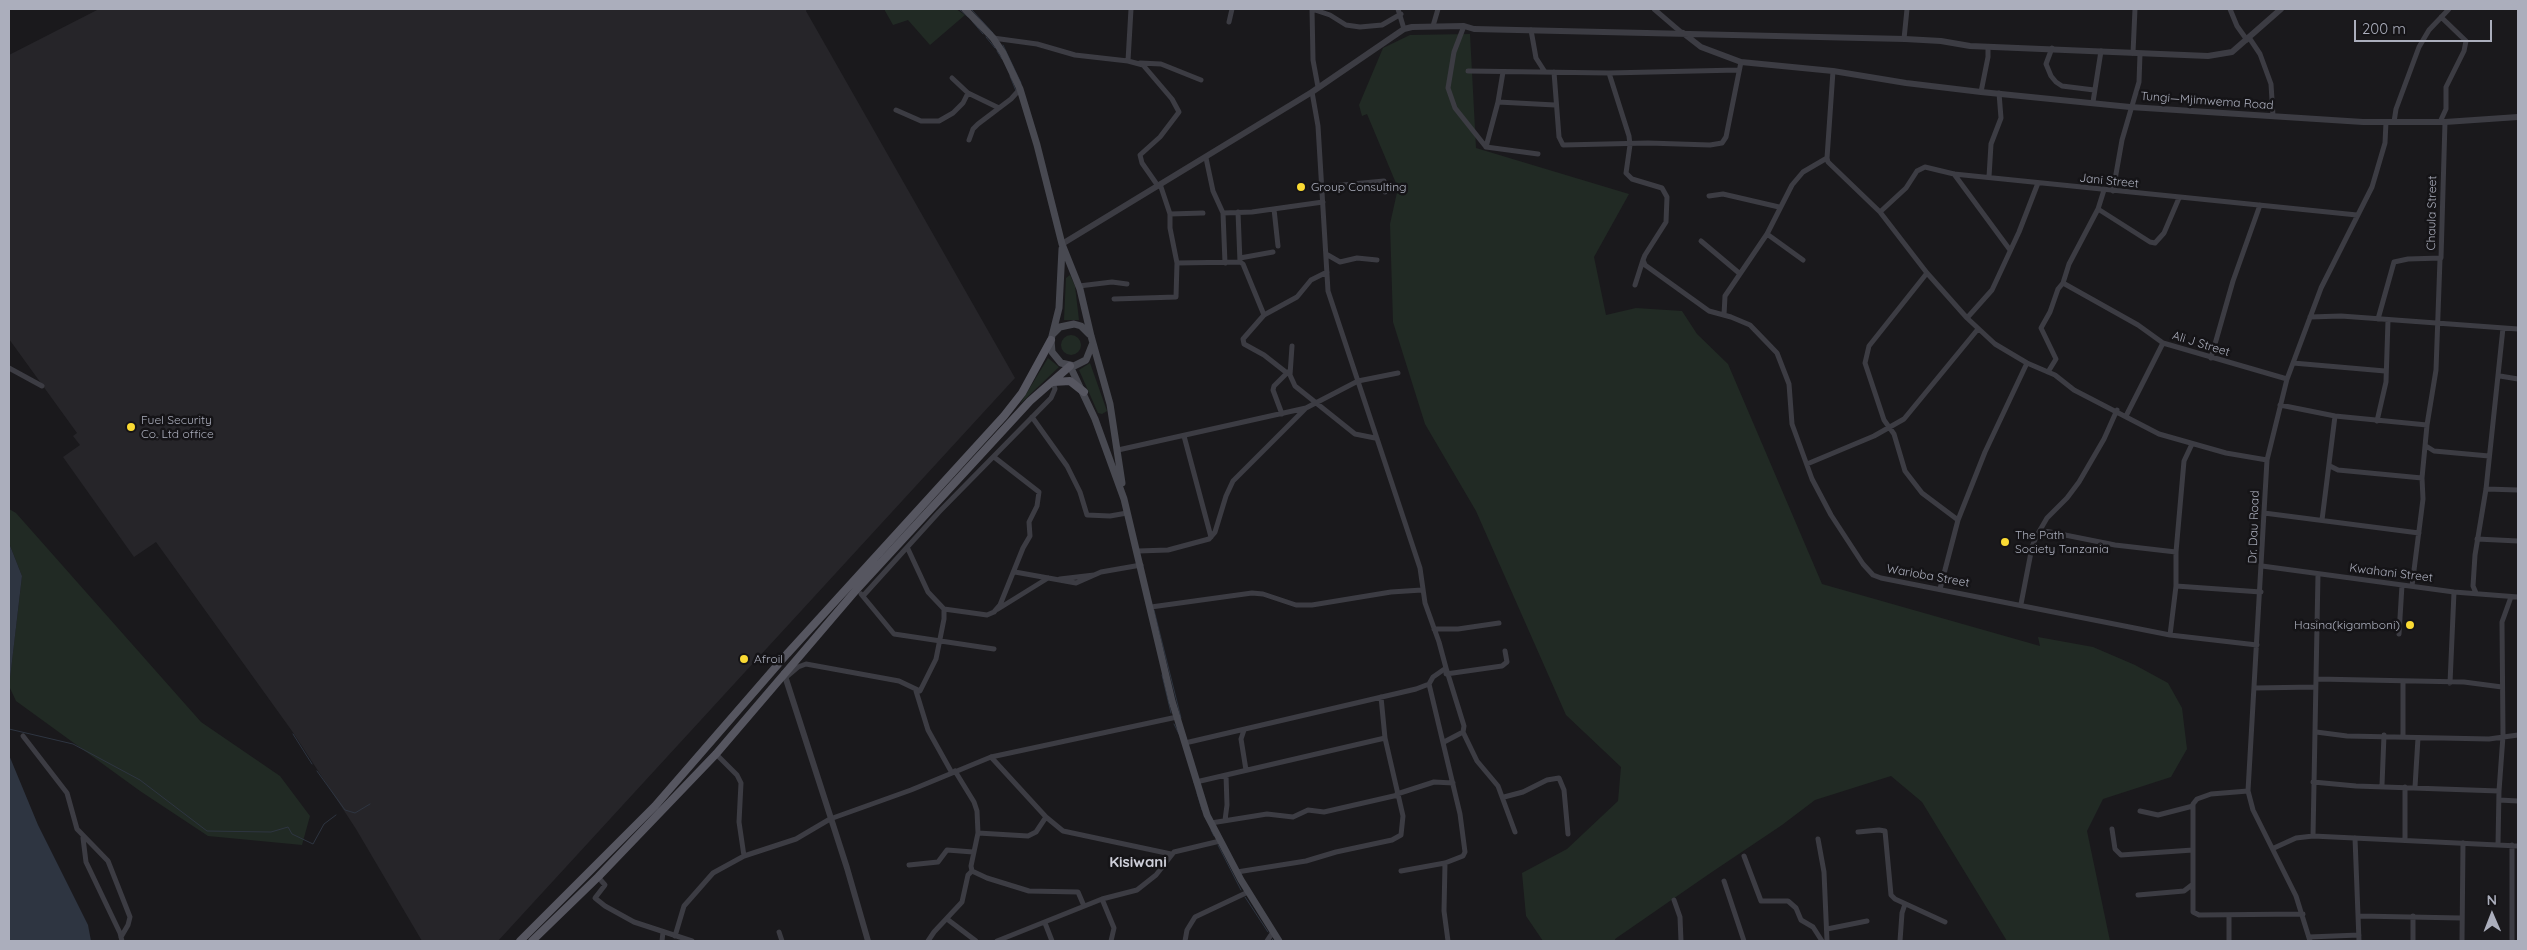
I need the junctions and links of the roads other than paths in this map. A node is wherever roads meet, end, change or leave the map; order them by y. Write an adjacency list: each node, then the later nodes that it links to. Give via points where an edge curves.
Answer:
1 (965, 9): 22 (main road)
2 (1131, 9): 29 (street)
3 (1232, 9): 14 (street)
4 (1312, 9): 12 (street, via 1346,25 1360,27 1382,25); 41 (street, via 1313,60)
5 (1438, 9): 15 (street)
6 (1654, 9): 21 (street)
7 (1906, 9): 23 (street)
8 (2135, 9): 28 (street)
9 (2230, 9): 24 (street, via 2237,26)
10 (2281, 9): 24 (street)
11 (2449, 9): 13 (street)
12 (1400, 12): 17 (street)
13 (2441, 17): 57 (street, via 2419,47); 58 (street, Chaula Street, via 2466,41 2446,87)
14 (1229, 22)
15 (1434, 26): 16 (street); 17 (street)
16 (1464, 26): 18 (street); 61 (street, via 1454,52 1448,88 1455,108)
17 (1404, 29): 41 (street)
18 (1474, 29): 19 (street); 20 (street, via 1563,28)
19 (1531, 30): 20 (street); 36 (street, via 1536,58)
20 (1567, 31): 21 (street)
21 (1682, 33): 23 (street); 30 (street, Tungi—Mjimwema Road, via 1701,47)
22 (994, 38): 29 (street, via 1037,44 1089,58); 42 (main road)
23 (1904, 39): 25 (street)
24 (2249, 39): 28 (street, via 2232,52 2221,55); 54 (street, via 2260,54 2271,84)
25 (1988, 46): 26 (street); 45 (street)
26 (2052, 48): 27 (street); 43 (street, via 2046,64 2056,82 2062,86)
27 (2101, 51): 28 (street); 43 (street)
28 (2136, 53): 51 (street, via 2139,82)
29 (1128, 61): 31 (street)
30 (1741, 62): 32 (street); 33 (street, Tungi—Mjimwema Road)
31 (1139, 63): 40 (street, via 1161,64); 68 (street, via 1172,99 1179,112 1160,137 1140,155 1142,163)
32 (1738, 70): 38 (street); 60 (street, via 1730,123 1722,143)
33 (1834, 70): 45 (street, Tungi—Mjimwema Road, via 1895,82); 64 (street)
34 (1468, 71): 35 (street)
35 (1503, 72): 36 (street); 48 (street)
36 (1545, 72): 37 (street)
37 (1554, 72): 38 (street); 50 (street)
38 (1608, 73): 60 (street, via 1628,129)
39 (952, 78): 46 (street)
40 (1200, 80)
41 (1318, 87): 44 (street)
42 (1020, 90): 52 (street); 88 (main road)
43 (2094, 90): 49 (street)
44 (1312, 92): 63 (street); 69 (street, via 1318,126)
45 (1981, 92): 47 (street, Tungi—Mjimwema Road)
46 (968, 93): 52 (street); 53 (street, via 963,104 939,121 921,121)
47 (1999, 93): 49 (street, Tungi—Mjimwema Road); 66 (street, via 2000,118 1991,144)
48 (1498, 102): 50 (street); 61 (street)
49 (2093, 102): 51 (street, Tungi—Mjimwema Road)
50 (1555, 105): 60 (street, via 1558,137 1563,146)
51 (2130, 107): 54 (street, Tungi—Mjimwema Road); 71 (street)
52 (999, 108): 59 (street, via 973,128)
53 (896, 110)
54 (2273, 116): 56 (street, Tungi—Mjimwema Road)
55 (2518, 117): 58 (street, Tungi—Mjimwema Road)
56 (2386, 122): 57 (street, Tungi—Mjimwema Road); 85 (street, Dr. Dau Road, via 2381,159)
57 (2394, 122): 58 (street, Tungi—Mjimwema Road)
58 (2442, 122): 93 (street, Chaula Street)
59 (970, 140)
60 (1630, 145): 96 (street, via 1626,168 1628,176 1662,188 1668,206 1666,222)
61 (1486, 147): 62 (street)
62 (1538, 154)
63 (1206, 158): 68 (street); 83 (street, via 1213,191)
64 (1827, 158): 77 (street, via 1798,177); 81 (street)
65 (1954, 174): 66 (street, Jani Street); 81 (street, Jani Street, via 1925,167 1920,169 1906,188); 90 (street)
66 (1989, 177): 67 (street, Jani Street)
67 (2038, 183): 70 (street, Jani Street); 90 (street)
68 (1159, 185): 84 (street); 88 (street)
69 (1321, 187): 72 (street, via 1384,181); 75 (street)
70 (2104, 190): 71 (street, Jani Street); 79 (street)
71 (2113, 190): 74 (street, Jani Street)
72 (1384, 192)
73 (1710, 196): 77 (street, via 1723,194)
74 (2179, 198): 76 (street, Jani Street); 79 (street, via 2164,234 2155,242 2150,242)
75 (1322, 202): 78 (street); 92 (street)
76 (2260, 205): 85 (street, Jani Street); 122 (street, via 2232,281)
77 (1778, 207): 86 (street)
78 (1274, 209): 80 (street); 89 (street)
79 (2098, 209): 103 (street, via 2069,264)
80 (1238, 212): 83 (street); 94 (street)
81 (1880, 212): 102 (street)
82 (1203, 213): 84 (street)
83 (1223, 213): 99 (street)
84 (1170, 214): 98 (street)
85 (2357, 215): 110 (street, Dr. Dau Road)
86 (1767, 234): 97 (street); 101 (street)
87 (1701, 241): 101 (street)
88 (1062, 244): 106 (main road); 118 (main road, via 1060,298)
89 (1278, 246)
90 (2010, 250): 111 (street, via 1992,290)
91 (1272, 252): 94 (street)
92 (1326, 254): 95 (street, via 1340,262 1357,258); 100 (street)
93 (2440, 259): 112 (street, Chaula Street, via 2394,262); 114 (street)
94 (1240, 260): 99 (street); 108 (street)
95 (1377, 260)
96 (1642, 260): 105 (street); 109 (street, Warioba Street, via 1648,268 1709,311)
97 (1803, 260)
98 (1177, 263): 99 (street); 107 (street, via 1176,297)
99 (1224, 263)
100 (1327, 272): 108 (street, via 1311,280 1297,297); 134 (street, via 1330,301)
101 (1739, 273): 109 (street, via 1725,296)
102 (1927, 273): 111 (street); 149 (street, via 1884,324 1865,355 1867,371 1884,420)
103 (2063, 283): 120 (street, Ali J Street, via 2138,325); 129 (street, via 2041,328 2056,359)
104 (1127, 284): 106 (street, via 1112,282)
105 (1635, 284)
106 (1080, 286): 119 (main road)
107 (1114, 299)
108 (1264, 315): 128 (street, via 1242,342)
109 (1724, 315): 160 (street, Warioba Street, via 1750,325 1777,353 1789,384 1792,424)
110 (2310, 317): 112 (street); 124 (street, Dr. Dau Road)
111 (1967, 318): 116 (street)
112 (2378, 319): 113 (street)
113 (2388, 320): 114 (street); 127 (street)
114 (2439, 322): 115 (street); 148 (street, via 2436,370)
115 (2503, 328): 117 (street); 131 (street)
116 (1978, 329): 123 (street); 149 (street, via 1904,419)
117 (2518, 329)
118 (1052, 338): 119 (main road, via 1060,327 1074,324 1081,326); 125 (main road, via 1052,352); 309 (main road, via 1022,393 1004,416 787,654 655,806)
119 (1092, 339): 125 (main road, via 1086,360); 154 (main road, via 1110,404)
120 (2163, 343): 122 (street, Ali J Street); 144 (street)
121 (1292, 346): 128 (street)
122 (2211, 358): 132 (street, Ali J Street)
123 (2027, 363): 129 (street); 170 (street, via 1985,452)
124 (2292, 363): 127 (street); 132 (street, Dr. Dau Road)
125 (1070, 366): 137 (main road); 138 (main road)
126 (9, 368): 136 (street)
127 (2385, 371): 147 (street, via 2385,390)
128 (1289, 372): 139 (street, via 1291,381); 143 (street, via 1273,390)
129 (2048, 372): 142 (street, via 2074,390)
130 (1398, 373): 134 (street)
131 (2500, 376): 133 (street); 157 (street)
132 (2287, 379): 140 (street, Dr. Dau Road)
133 (2518, 379)
134 (1358, 381): 139 (street); 151 (street)
135 (1053, 382): 137 (main road); 138 (main road, via 1070,381); 146 (street, via 1054,394)
136 (42, 386)
137 (1042, 389): 190 (main road)
138 (1084, 392): 167 (main road)
139 (1315, 402): 141 (street); 151 (street, via 1355,434)
140 (2280, 405): 145 (street); 159 (street, Dr. Dau Road)
141 (1306, 408): 143 (street); 174 (street, via 1233,481)
142 (2117, 410): 144 (street); 172 (street, via 2079,482 2046,518)
143 (1282, 414): 150 (street)
144 (2126, 416): 152 (street, via 2159,434)
145 (2335, 416): 147 (street); 161 (street)
146 (1032, 417): 158 (street); 169 (street, via 1067,466 1087,515)
147 (2377, 421): 148 (street)
148 (2427, 425): 153 (street)
149 (1890, 428): 160 (street); 170 (street, via 1902,466 1912,482 1922,494)
150 (1184, 436): 154 (street); 174 (street)
151 (1375, 438): 189 (street, via 1420,568)
152 (2192, 444): 159 (street); 179 (street, via 2184,461)
153 (2426, 446): 155 (street); 156 (street)
154 (1118, 450): 167 (main road)
155 (2434, 451): 156 (street); 157 (street)
156 (2425, 453): 164 (street)
157 (2489, 456): 165 (street)
158 (994, 457): 177 (street, via 939,512); 182 (street, via 1040,494 1029,522 1030,536)
159 (2267, 460): 168 (street, Dr. Dau Road)
160 (1807, 464): 188 (street, Warioba Street, via 1831,515 1873,575)
161 (2330, 466): 162 (street); 163 (street)
162 (2338, 470): 163 (street); 164 (street)
163 (2329, 475): 171 (street)
164 (2422, 478): 173 (street)
165 (2486, 489): 166 (street); 175 (street)
166 (2518, 490)
167 (1124, 499): 169 (main road)
168 (2264, 512): 171 (street); 181 (street, Dr. Dau Road)
169 (1127, 513): 178 (main road)
170 (1958, 520): 188 (street)
171 (2322, 520): 173 (street)
172 (2040, 530): 179 (street, via 2115,545); 196 (street, via 2032,547)
173 (2419, 533): 187 (street)
174 (1211, 537): 178 (street, via 1188,546)
175 (2477, 540): 176 (street); 193 (street, via 2473,582)
176 (2518, 541)
177 (908, 549): 190 (street); 198 (street, via 928,592)
178 (1138, 552): 180 (main road)
179 (2176, 552): 186 (street)
180 (1141, 565): 184 (street, via 1095,575 1076,584); 197 (main road)
181 (2262, 566): 183 (street, Kwahani Street); 191 (street, Dr. Dau Road)
182 (1015, 572): 184 (street); 199 (street)
183 (2318, 574): 185 (street, Kwahani Street); 210 (street)
184 (1048, 578): 199 (street)
185 (2402, 585): 187 (street, Kwahani Street); 202 (street)
186 (2176, 586): 191 (street); 203 (street)
187 (2412, 586): 192 (street, Kwahani Street)
188 (1940, 588): 196 (street, Warioba Street)
189 (1422, 590): 197 (street, via 1312,605 1296,605 1252,593); 201 (street)
190 (860, 592): 204 (street, via 894,634); 209 (main road)
191 (2261, 592): 205 (street, Dr. Dau Road)
192 (2454, 592): 193 (street, Kwahani Street); 212 (street)
193 (2476, 593): 194 (street, Kwahani Street)
194 (2511, 597): 195 (street, Kwahani Street); 215 (street, via 2502,622)
195 (2518, 598)
196 (2021, 604): 203 (street, Warioba Street)
197 (1150, 608): 219 (main road)
198 (944, 609): 199 (street, via 987,615); 204 (street)
199 (997, 609)
200 (1499, 622): 201 (street, via 1458,629)
201 (1434, 629): 208 (street)
202 (2399, 634)
203 (2170, 635): 205 (street, Warioba Street)
204 (939, 640): 206 (street); 217 (street, via 933,668 922,690)
205 (2257, 645): 216 (street, Dr. Dau Road)
206 (994, 649)
207 (1505, 651): 208 (street, via 1507,662 1502,666)
208 (1446, 671): 213 (street, via 1433,677); 221 (street)
209 (784, 675): 217 (street, via 806,664 899,681); 232 (main road); 252 (street)
210 (2317, 679): 211 (street); 214 (street)
211 (2403, 681): 212 (street); 226 (street)
212 (2450, 683): 215 (street)
213 (1429, 684): 218 (street); 231 (street)
214 (2315, 687): 216 (street); 222 (street)
215 (2502, 687): 227 (street)
216 (2254, 688): 243 (street, Dr. Dau Road)
217 (916, 691): 235 (street, via 928,730)
218 (1381, 697): 220 (street); 228 (street)
219 (1177, 717): 230 (main road); 233 (street)
220 (1244, 730): 230 (street); 234 (street)
221 (1463, 732): 231 (street); 246 (street, via 1477,762)
222 (2316, 732): 223 (street, via 2347,736); 238 (street)
223 (2384, 735): 226 (street); 240 (street)
224 (2518, 735): 227 (street)
225 (23, 736): 261 (street, via 68,793 74,822)
226 (2403, 736): 229 (street)
227 (2503, 736): 229 (street, via 2489,739); 244 (street)
228 (1385, 738): 234 (street); 245 (street)
229 (2418, 738): 242 (street)
230 (1185, 742): 237 (main road)
231 (1444, 742): 239 (street)
232 (716, 754): 274 (street, via 741,783 739,822); 281 (main road)
233 (991, 757): 235 (street); 251 (street)
234 (1246, 770): 236 (street)
235 (953, 772): 252 (street); 258 (street, via 975,805)
236 (1226, 775): 237 (street); 253 (street)
237 (1196, 782): 254 (main road)
238 (2313, 782): 240 (street); 260 (street)
239 (1453, 783): 245 (street, via 1424,784); 276 (street, via 1465,852 1458,859)
240 (2382, 785): 241 (street)
241 (2406, 787): 242 (street); 265 (street)
242 (2415, 787): 244 (street)
243 (2248, 791): 249 (street, via 2211,794 2197,800); 270 (street, Dr. Dau Road, via 2253,810)
244 (2499, 791): 247 (street)
245 (1398, 794): 253 (street, via 1324,812 1308,810 1293,817 1268,814); 280 (street, via 1404,823 1398,838 1306,861)
246 (1504, 797): 256 (street); 259 (street, via 1559,778 1564,790)
247 (2499, 800): 248 (street); 267 (street)
248 (2518, 801)
249 (2193, 806): 250 (street, via 2158,815); 271 (street)
250 (2140, 811)
251 (1046, 816): 258 (street, via 1036,832 1028,836); 273 (street, via 1068,834)
252 (830, 819): 274 (street, via 796,839); 314 (street)
253 (1225, 820): 254 (street)
254 (1211, 823): 264 (main road)
255 (2112, 829): 271 (street, via 2115,849 2121,855)
256 (1515, 832)
257 (1858, 832): 288 (street, via 1885,831 1890,892)
258 (978, 833): 272 (street)
259 (1568, 834)
260 (2313, 836): 262 (street); 270 (street, via 2296,838)
261 (83, 838): 305 (street, via 86,862); 305 (street, via 108,861 127,907 130,920)
262 (2355, 838): 265 (street); 292 (street)
263 (1818, 839): 299 (street, via 1824,872)
264 (1220, 840): 273 (street); 280 (main road)
265 (2406, 840): 266 (street)
266 (2463, 843): 267 (street); 294 (street)
267 (2498, 845): 268 (street)
268 (2512, 845): 269 (street); 308 (street)
269 (2518, 846)
270 (2274, 848): 290 (street, Dr. Dau Road)
271 (2193, 850): 283 (street)
272 (973, 852): 277 (street, via 947,850 938,862); 278 (street)
273 (1171, 854): 286 (street, via 1156,874 1137,890)
274 (744, 856): 304 (street, via 713,873 698,889 684,906)
275 (1744, 856): 326 (street, via 1761,901 1788,901 1796,908 1800,920 1812,927)
276 (1445, 863): 279 (street); 323 (street, via 1444,911)
277 (909, 865)
278 (972, 871): 289 (street, via 1030,892 1078,892); 295 (street, via 968,875 962,902)
279 (1402, 871)
280 (1237, 872): 284 (main road)
281 (598, 876): 300 (street, via 605,885 595,898 634,922); 310 (main road)
282 (1724, 882): 325 (street)
283 (2194, 884): 285 (street, via 2184,890); 291 (street, via 2194,914)
284 (1248, 892): 302 (main road); 320 (street, via 1195,917)
285 (2138, 895)
286 (1102, 899): 289 (street); 319 (street, via 1114,928)
287 (1674, 900): 324 (street, via 1680,918)
288 (1905, 904): 297 (street); 328 (street)
289 (1084, 906): 298 (street)
290 (2303, 914): 291 (street); 306 (street, Dr. Dau Road)
291 (2229, 915): 329 (street)
292 (2359, 916): 293 (street); 303 (street)
293 (2413, 916): 294 (street); 331 (street)
294 (2462, 918): 332 (street)
295 (947, 919): 315 (street); 316 (street)
296 (1867, 920): 299 (street)
297 (1944, 922)
298 (1045, 923): 317 (street); 318 (street)
299 (1827, 929): 327 (street)
300 (663, 932): 304 (street); 311 (street)
301 (779, 932): 313 (street)
302 (1273, 932): 321 (street); 322 (main road)
303 (2359, 935): 306 (street); 330 (street)
304 (675, 936): 312 (street)
305 (122, 939)
306 (2310, 939)
307 (2518, 939): 308 (street)
308 (2512, 940)
309 (520, 941)
310 (532, 941)
311 (662, 941)
312 (692, 941)
313 (782, 941)
314 (868, 941)
315 (928, 941)
316 (976, 941)
317 (997, 941)
318 (1052, 941)
319 (1111, 941)
320 (1185, 941)
321 (1267, 941)
322 (1279, 941)
323 (1448, 941)
324 (1681, 941)
325 (1744, 941)
326 (1822, 941)
327 (1827, 941)
328 (1900, 941)
329 (2229, 941)
330 (2359, 941)
331 (2413, 941)
332 (2462, 941)

